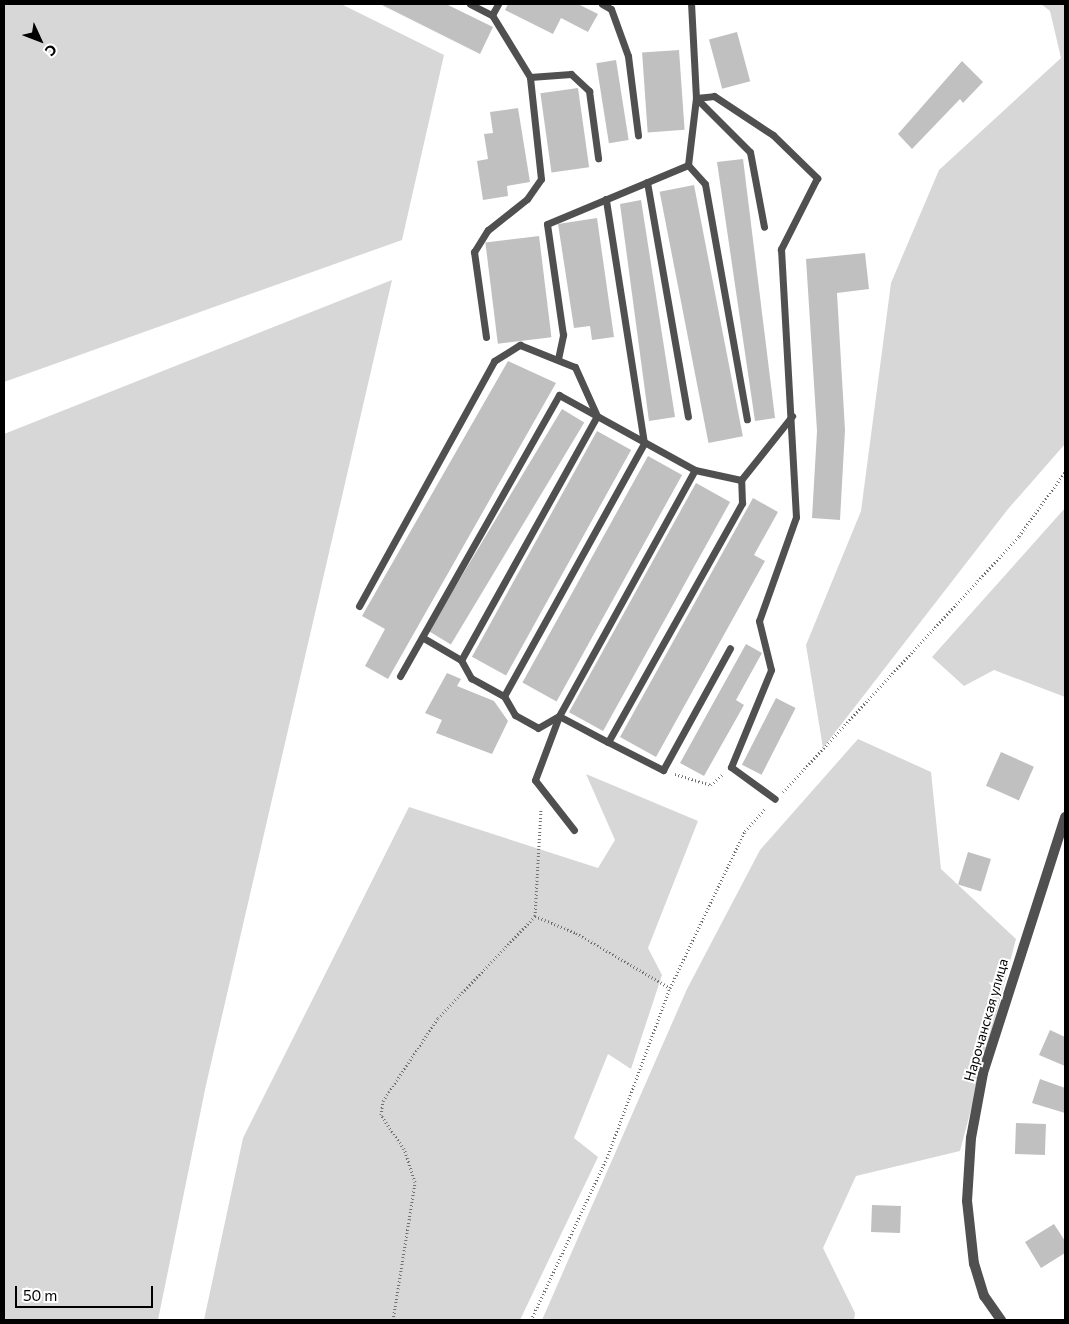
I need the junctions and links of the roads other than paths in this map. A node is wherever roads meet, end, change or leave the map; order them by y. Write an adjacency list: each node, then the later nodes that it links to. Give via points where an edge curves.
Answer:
1 (470, 4): 5 (lane)
2 (498, 4): 5 (lane)
3 (602, 4): 8 (lane, via 611,9 628,56)
4 (691, 4): 7 (lane)
5 (492, 15): 6 (lane)
6 (530, 77): 9 (lane, via 571,74 589,91); 14 (lane, via 541,179 527,199 488,230 474,252)
7 (696, 98): 10 (lane); 13 (lane, via 750,152); 18 (lane, via 714,96 722,101 772,135 817,178 781,249)
8 (638, 135)
9 (598, 158)
10 (688, 165): 11 (lane); 19 (lane, via 705,184)
11 (647, 182): 12 (lane); 17 (lane)
12 (606, 199): 15 (lane, via 547,224 563,335); 20 (lane)
13 (764, 227)
14 (486, 337)
15 (558, 358): 16 (lane, via 575,367); 23 (lane, via 520,345 494,362)
16 (596, 416): 20 (lane); 24 (lane, via 559,395); 26 (lane)
17 (688, 416)
18 (792, 416): 22 (lane); 31 (lane, via 796,517 758,621 771,670 731,767)
19 (747, 419)
20 (644, 443): 21 (lane); 28 (lane)
21 (694, 470): 22 (lane); 29 (lane)
22 (741, 480): 30 (lane, via 742,503)
23 (359, 606)
24 (422, 638): 26 (lane); 27 (lane)
25 (730, 648): 30 (lane, via 663,770)
26 (461, 660): 28 (lane, via 470,678)
27 (400, 676)
28 (504, 696): 29 (lane, via 515,715 538,728)
29 (559, 716): 30 (lane); 33 (lane, via 534,780)
30 (608, 742)
31 (775, 799)
32 (1065, 817): 34 (street, Нарочанская улица, via 983,1073 972,1138 967,1201 974,1264 984,1296)
33 (574, 830)
34 (1001, 1320)

